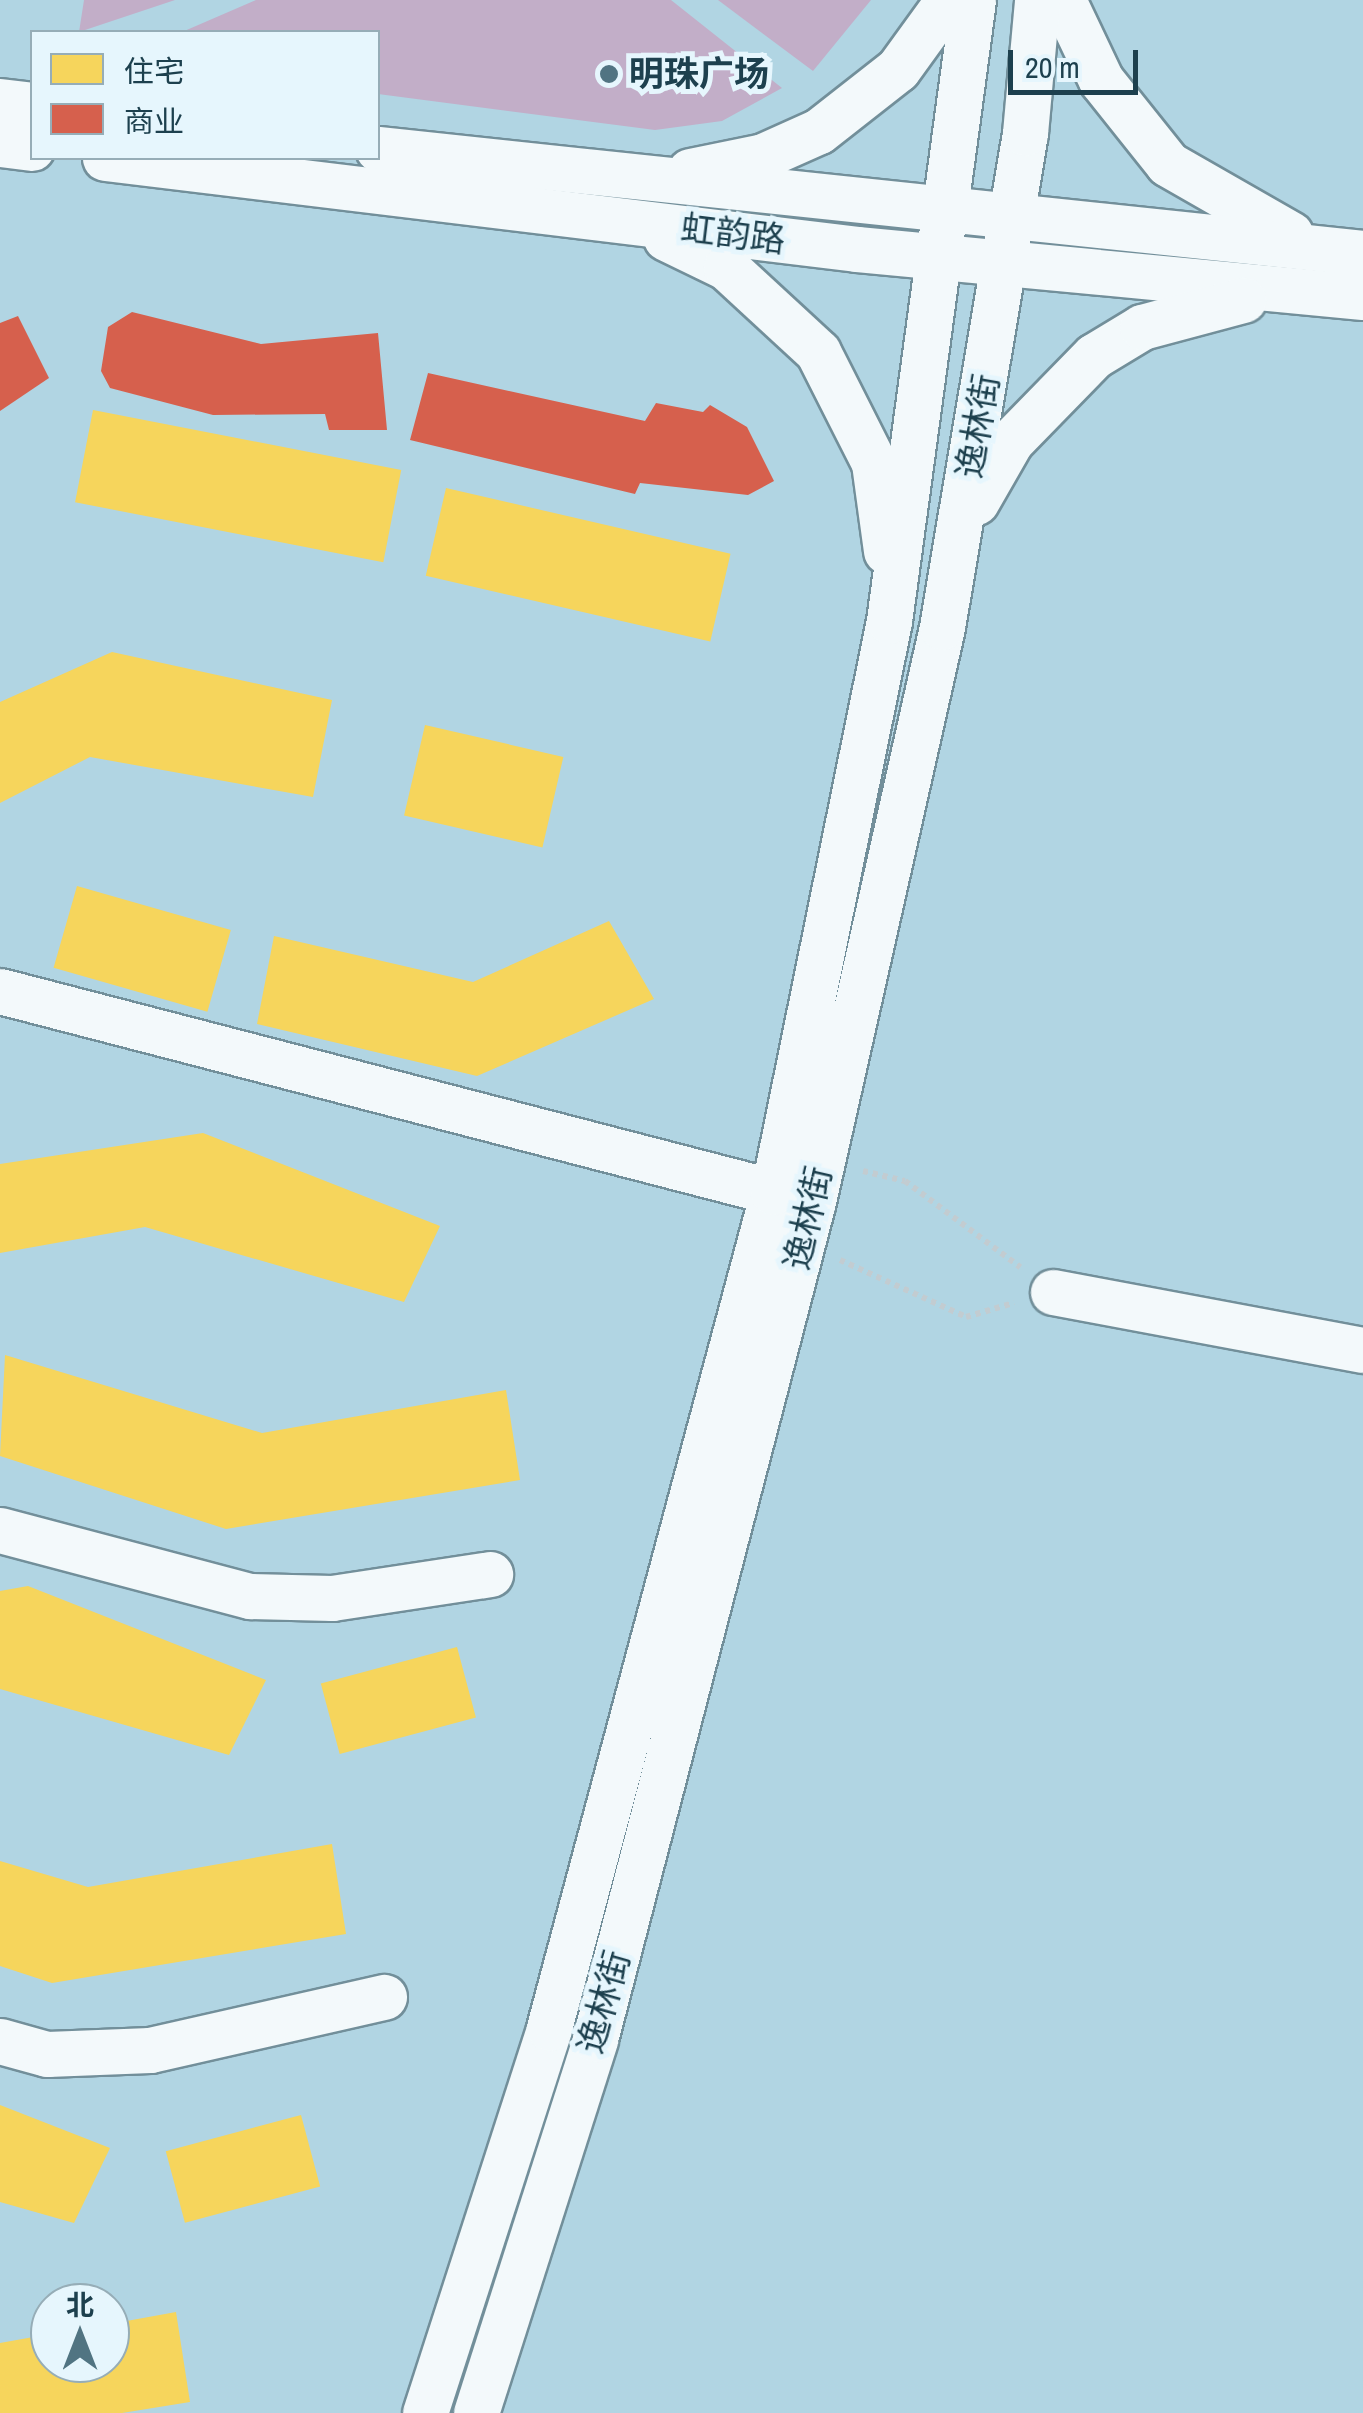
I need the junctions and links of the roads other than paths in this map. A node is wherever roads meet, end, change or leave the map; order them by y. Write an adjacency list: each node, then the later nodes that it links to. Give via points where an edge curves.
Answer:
1 (948, 0): 11 (street, via 898,69 818,131 763,156)
2 (973, 0): 12 (street, 逸林街)
3 (1038, 0): 13 (street, 逸林街)
4 (1063, 0): 17 (street, via 1101,80 1168,164 1210,196)
5 (0, 101): 6 (street)
6 (30, 105)
7 (0, 144): 8 (street)
8 (30, 148)
9 (380, 149): 11 (street, 虹韵路)
10 (121, 160): 14 (street, 虹韵路)
11 (623, 177): 12 (street, 虹韵路)
12 (950, 213): 13 (street, 虹韵路); 15 (street, 逸林街)
13 (1011, 219): 16 (street, 逸林街); 17 (street, 虹韵路)
14 (612, 220): 15 (street, 虹韵路); 19 (street, via 726,267 818,352 874,463)
15 (945, 257): 16 (street, 虹韵路); 19 (street, 逸林街)
16 (1004, 264): 17 (street, 虹韵路); 18 (street, 逸林街)
17 (1347, 273): 18 (street, via 1201,306 1094,356 1011,440)
18 (953, 565): 21 (street, 逸林街)
19 (889, 621): 21 (street, 逸林街)
20 (0, 991): 21 (street)
21 (803, 1199): 28 (street, 逸林街, via 595,2040); 29 (street, 逸林街)
22 (1053, 1292): 23 (street)
23 (1363, 1350)
24 (0, 1530): 25 (street, via 250,1596 332,1598)
25 (490, 1574)
26 (384, 1996): 27 (street, via 150,2050 47,2054)
27 (0, 2042)
28 (483, 2408)
29 (425, 2413)

